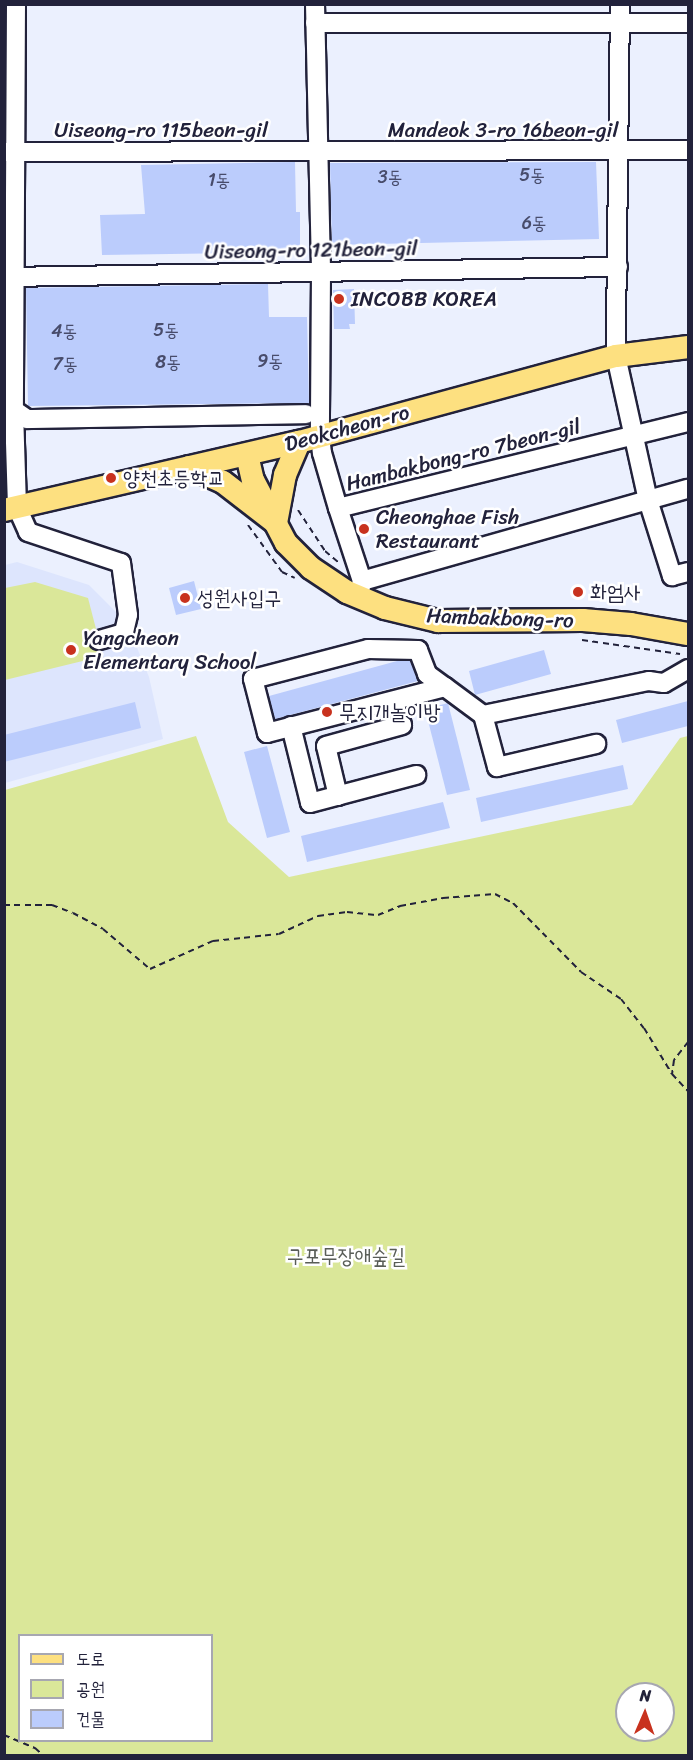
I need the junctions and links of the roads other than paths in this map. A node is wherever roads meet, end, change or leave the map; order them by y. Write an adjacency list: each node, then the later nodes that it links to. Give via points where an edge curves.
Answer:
1 (16, 4): 6 (street)
2 (620, 4): 4 (street)
3 (315, 14): 4 (street); 10 (street)
4 (620, 23): 5 (street); 9 (street)
5 (688, 24)
6 (10, 28): 8 (street)
7 (688, 150): 9 (street, Mandeok 3-ro 16beon-gil)
8 (11, 152): 10 (street, Uiseong-ro 115beon-gil); 13 (street)
9 (618, 152): 10 (street, Mandeok 3-ro 16beon-gil); 11 (street)
10 (318, 153): 12 (street)
11 (618, 267): 12 (street, Uiseong-ro 121beon-gil); 15 (street)
12 (321, 273): 13 (street, Uiseong-ro 121beon-gil); 20 (street)
13 (11, 277): 16 (street)
14 (688, 347): 15 (main road, Deokcheon-ro)
15 (616, 356): 19 (street); 20 (main road, Deokcheon-ro)
16 (9, 407): 17 (street, via 27,419); 25 (street)
17 (306, 414)
18 (688, 422): 19 (street, Hambakbong-ro 7beon-gil)
19 (636, 436): 24 (street); 26 (street, Hambakbong-ro 7beon-gil)
20 (309, 438): 21 (main road, Deokcheon-ro); 26 (street, via 322,453); 27 (main road, via 285,475)
21 (247, 455): 22 (main road, Deokcheon-ro); 27 (main road, Hambakbong-ro, via 253,480)
22 (189, 467): 25 (main road, Deokcheon-ro); 27 (main road, via 223,482)
23 (688, 489): 24 (street)
24 (648, 500): 28 (street, via 672,576); 29 (street)
25 (11, 508): 31 (street, via 28,532 121,563 128,615 124,633)
26 (338, 508): 29 (street, Hambakbong-ro 7beon-gil)
27 (276, 523): 29 (main road, Hambakbong-ro, via 286,543 311,568)
28 (688, 572)
29 (361, 589): 30 (main road, Hambakbong-ro, via 385,608 438,621 583,620)
30 (688, 634)
31 (99, 640)
32 (688, 669): 34 (street, via 664,683 650,681)
33 (445, 687): 34 (street); 36 (street); 36 (street, via 427,674 418,650 368,650 253,680 267,733)
34 (483, 715): 37 (street, via 496,767)
35 (402, 725): 39 (street, via 326,746)
36 (291, 726): 39 (street, via 310,803)
37 (596, 744)
38 (416, 775): 39 (street)
39 (338, 796)

